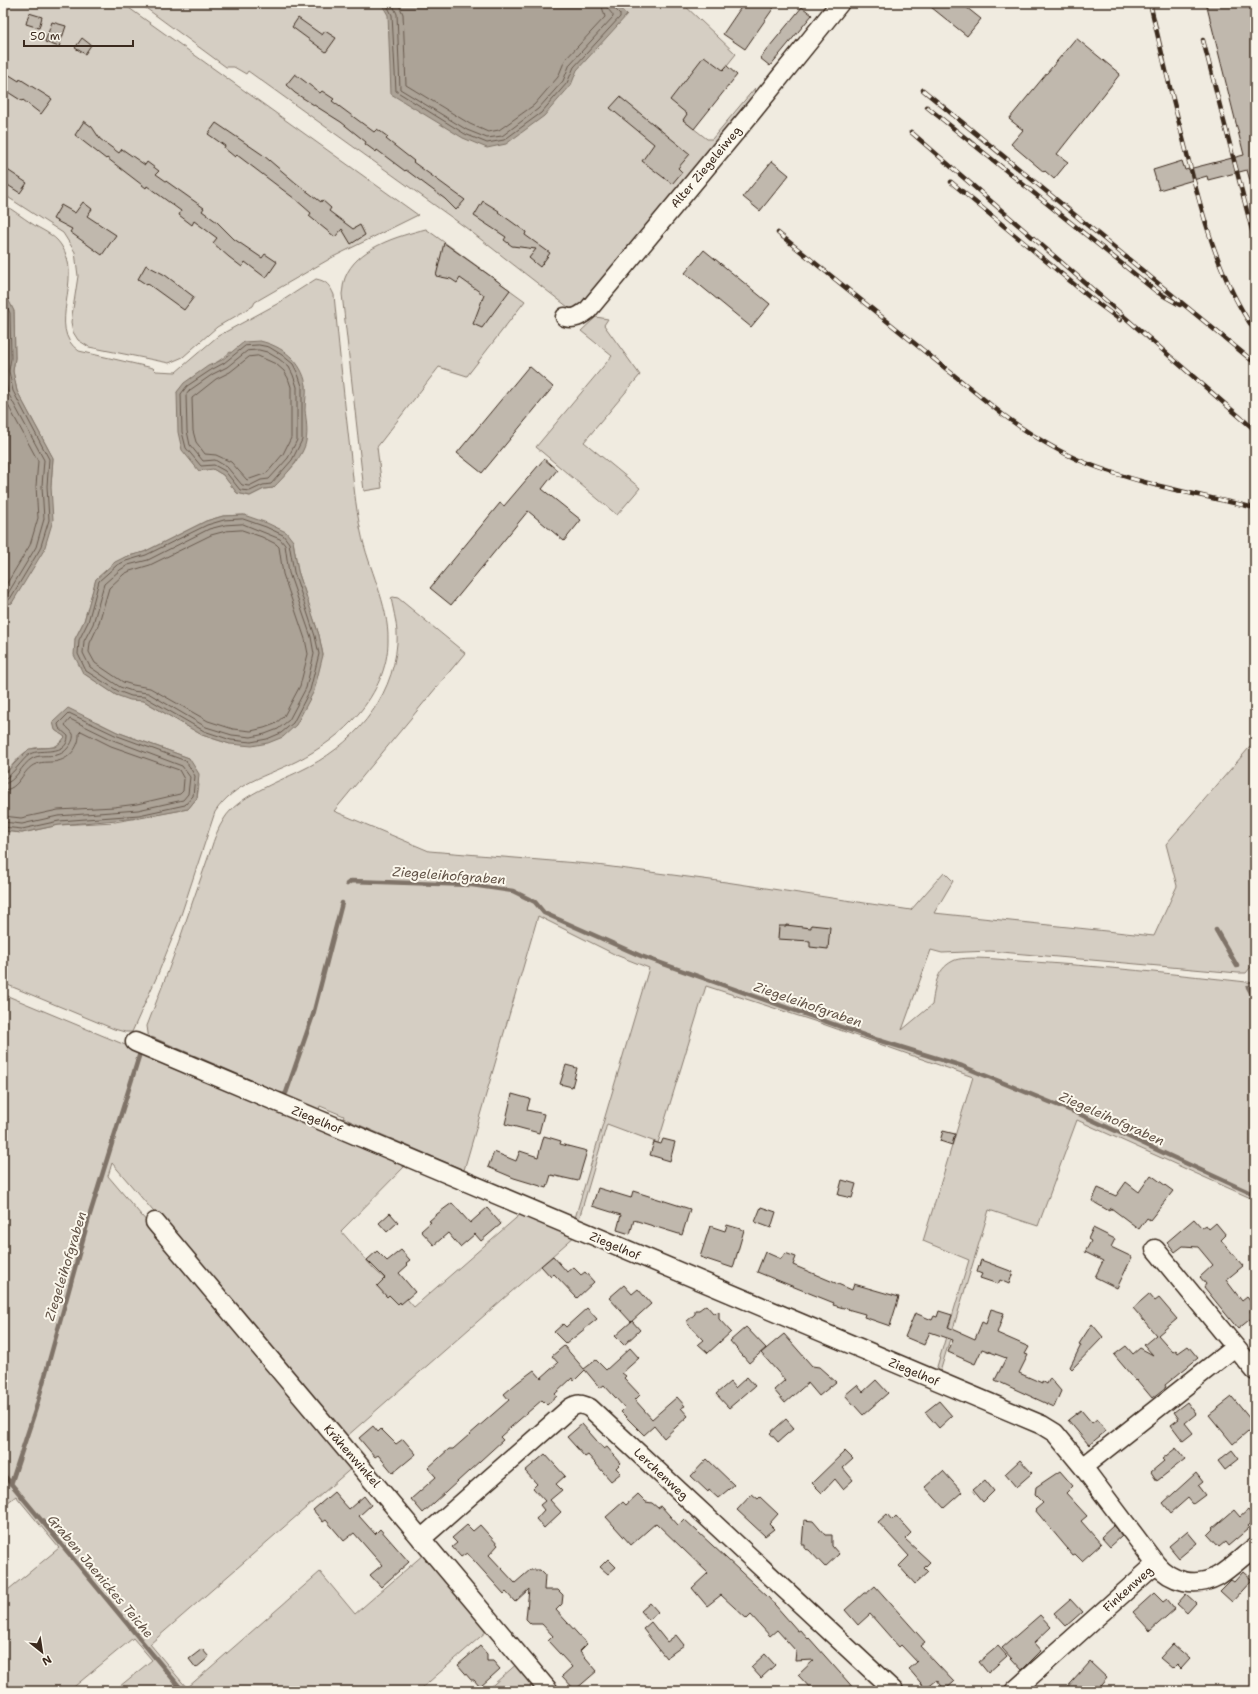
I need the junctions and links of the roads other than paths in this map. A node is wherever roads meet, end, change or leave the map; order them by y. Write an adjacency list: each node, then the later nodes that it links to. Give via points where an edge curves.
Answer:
1 (840, 3): 2 (street, Alter Ziegeleiweg, via 588,310 571,319)
2 (565, 317)
3 (135, 1042): 8 (street, Ziegelhof, via 1042,1425 1055,1433)
4 (155, 1222): 9 (street, Krähenwinkel)
5 (1155, 1249): 6 (street)
6 (1235, 1347): 7 (street); 8 (street)
7 (1255, 1371)
8 (1083, 1467): 11 (street, Ziegelhof)
9 (421, 1539): 12 (street, Krähenwinkel); 13 (street, Lerchenweg, via 570,1408 576,1404 583,1404 596,1413)
10 (1255, 1547): 11 (street, Finkenweg, via 1217,1576 1203,1581 1187,1582 1173,1579)
11 (1156, 1564): 14 (street, Finkenweg)
12 (549, 1691)
13 (894, 1691)
14 (1014, 1691)

